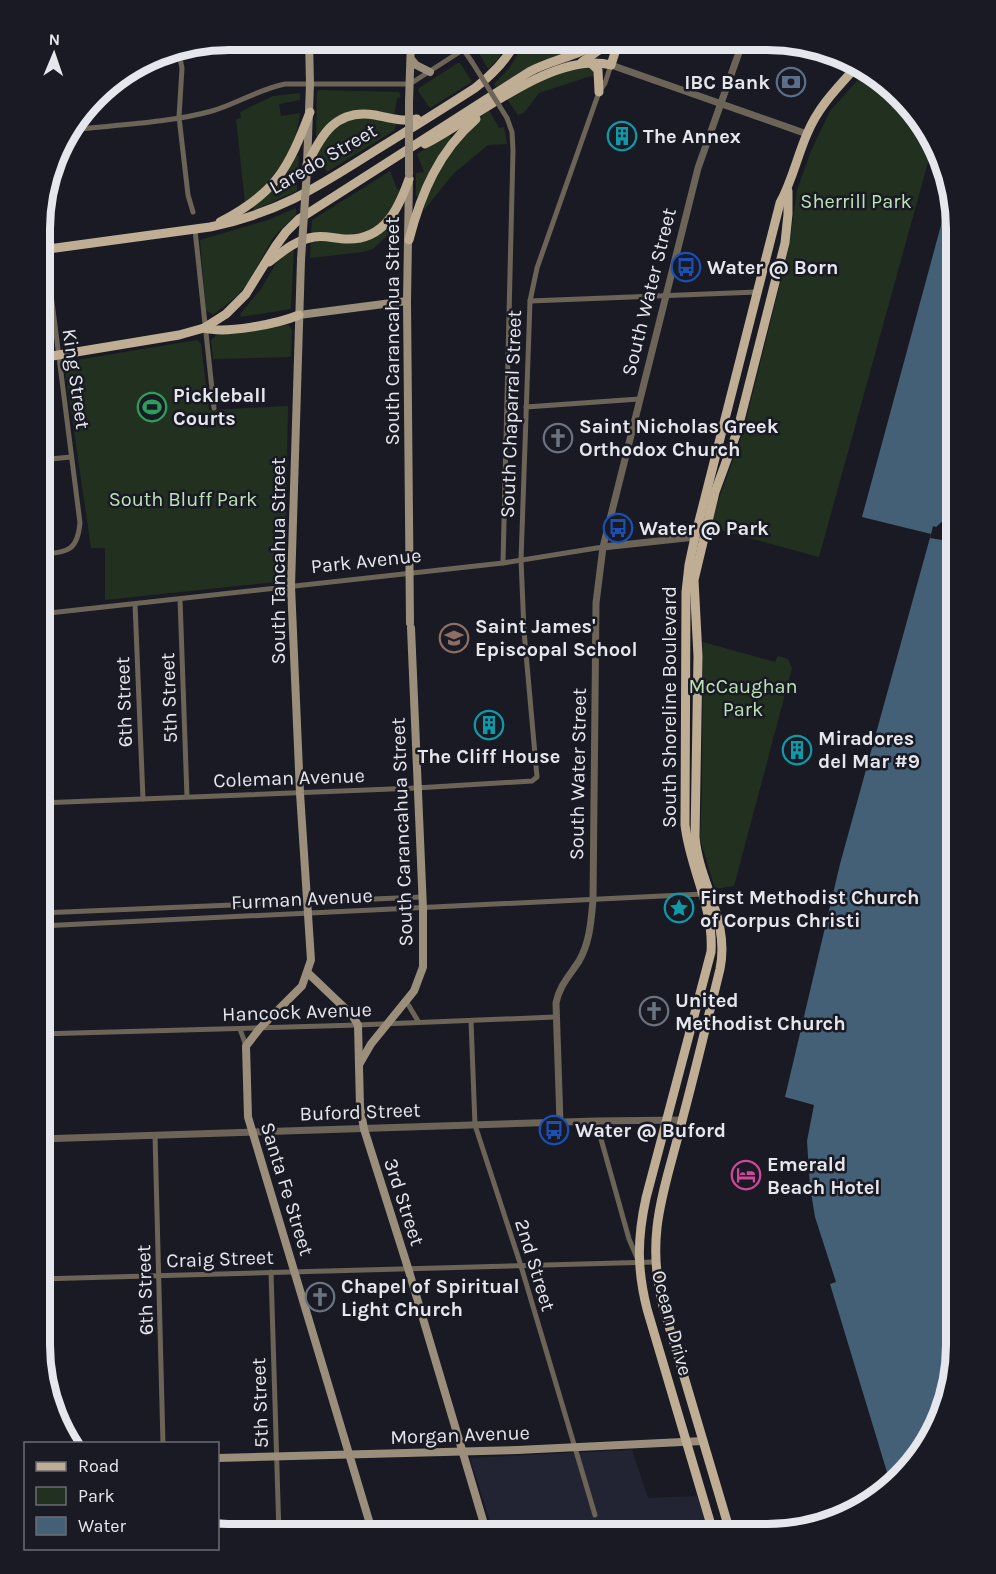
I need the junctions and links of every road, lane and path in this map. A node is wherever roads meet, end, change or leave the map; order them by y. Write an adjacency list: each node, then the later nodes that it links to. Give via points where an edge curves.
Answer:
1 (309, 50): 17 (main road, South Tancahua Street)
2 (411, 50): 11 (main road, South Carancahua Street)
3 (462, 50): 16 (street)
4 (464, 50): 55 (street, bridge, via 512,132)
5 (512, 50): 23 (main road, Laredo Street, via 497,70)
6 (585, 50): 27 (main road, via 529,72)
7 (599, 50): 13 (main road)
8 (616, 50): 14 (main road)
9 (740, 50): 21 (street, South Water Street)
10 (180, 57): 24 (street)
11 (411, 59): 16 (main road); 18 (main road, South Carancahua Street)
12 (591, 63): 13 (main road); 14 (main road); 19 (main road, via 598,70)
13 (577, 65): 20 (main road, via 546,73)
14 (611, 65): 19 (street, South Chaparral Street); 21 (street)
15 (852, 71): 26 (main road, South Shoreline Boulevard, via 823,104)
16 (430, 72): 18 (street)
17 (310, 84): 18 (street); 22 (main road, South Tancahua Street); 24 (street, via 272,87 213,111)
18 (410, 84): 29 (main road, South Carancahua Street, bridge)
19 (599, 92): 40 (street, South Chaparral Street, via 537,268)
20 (494, 104): 27 (main road); 34 (main road, via 461,133 437,165)
21 (721, 104): 26 (street); 38 (street, South Water Street, via 698,168)
22 (310, 112): 28 (main road, South Tancahua Street); 32 (main road, via 281,176 253,203)
23 (431, 116): 28 (main road, via 412,120 364,114 345,118 321,136); 32 (main road, Laredo Street, via 304,195 258,215)
24 (179, 117): 25 (street); 31 (street, via 188,195)
25 (80, 129)
26 (807, 134): 30 (main road, South Shoreline Boulevard)
27 (377, 167): 36 (main road, via 299,219 280,239)
28 (307, 168): 42 (main road, South Tancahua Street, bridge)
29 (409, 177): 34 (main road, South Carancahua Street); 36 (main road, via 395,213 379,230 358,239 302,240)
30 (788, 189): 37 (main road, South Shoreline Boulevard, via 780,203); 51 (main road, South Shoreline Boulevard, via 785,243 737,432)
31 (194, 212)
32 (210, 227): 33 (main road, Laredo Street)
33 (195, 230): 35 (main road, Laredo Street); 43 (street)
34 (409, 240): 39 (main road, South Carancahua Street)
35 (50, 249)
36 (265, 265): 43 (main road, via 236,305)
37 (757, 292): 38 (street); 51 (main road, South Shoreline Boulevard)
38 (665, 296): 40 (street); 46 (street, South Water Street)
39 (407, 301): 42 (main road); 56 (main road, South Carancahua Street)
40 (530, 301): 47 (street, South Chaparral Street)
41 (50, 303): 44 (street, King Street)
42 (299, 315): 43 (main road, via 284,321 217,331); 57 (main road, South Tancahua Street)
43 (204, 328): 44 (main road); 48 (street)
44 (58, 356): 45 (main road); 49 (street, King Street)
45 (50, 357)
46 (639, 399): 47 (street); 52 (street, South Water Street)
47 (526, 407): 54 (street, South Chaparral Street)
48 (214, 408)
49 (72, 457): 50 (street); 53 (street, King Street, via 80,523 78,540 75,546)
50 (50, 459)
51 (699, 538): 52 (street, Park Avenue); 67 (main road, South Shoreline Boulevard, via 689,566 686,592 684,813 689,851)
52 (603, 547): 54 (street, Park Avenue); 69 (street, South Water Street, via 596,603)
53 (50, 553)
54 (521, 560): 55 (street, Park Avenue); 61 (street, South Chaparral Street)
55 (503, 563): 56 (street, Park Avenue)
56 (408, 572): 57 (street, Park Avenue); 62 (main road, South Carancahua Street)
57 (291, 586): 58 (street, Park Avenue); 63 (main road, South Tancahua Street)
58 (180, 599): 59 (street, Park Avenue); 64 (street, 5th Street)
59 (135, 604): 60 (street, Park Avenue); 65 (street, 6th Street)
60 (50, 613)
61 (537, 777): 62 (street, Coleman Avenue, via 532,781)
62 (416, 788): 63 (street, Coleman Avenue); 68 (main road, South Carancahua Street)
63 (300, 793): 64 (street, Coleman Avenue); 70 (main road, South Tancahua Street)
64 (187, 797): 65 (street, Coleman Avenue)
65 (143, 799): 66 (street, Coleman Avenue)
66 (50, 803)
67 (707, 893): 69 (street, Furman Avenue); 91 (main road, South Shoreline Boulevard, via 712,939 710,965); 92 (main road, South Shoreline Boulevard, via 720,923 723,950)
68 (422, 897): 70 (street, Furman Avenue); 72 (main road, South Carancahua Street)
69 (593, 900): 72 (street, Furman Avenue); 81 (street, South Water Street, via 586,946 559,992)
70 (308, 901): 71 (street, Furman Avenue); 75 (main road, South Tancahua Street)
71 (174, 907): 74 (street, Furman Avenue); 76 (street)
72 (423, 909): 75 (street, Furman Avenue); 80 (main road, South Carancahua Street, via 423,967)
73 (50, 912): 74 (street, Furman Avenue)
74 (53, 912): 78 (street)
75 (308, 914): 76 (street, Furman Avenue); 79 (main road, South Tancahua Street)
76 (174, 920): 78 (street, Furman Avenue)
77 (50, 925): 78 (street, Furman Avenue)
78 (53, 925)
79 (308, 973): 85 (main road); 86 (main road, via 302,986)
80 (406, 1001): 82 (street); 84 (main road, South Carancahua Street)
81 (555, 1017): 83 (street, Hancock Avenue); 94 (street, South Water Street)
82 (418, 1021): 83 (street, Hancock Avenue); 84 (street, Hancock Avenue)
83 (471, 1021): 95 (street, 2nd Street)
84 (388, 1024): 85 (street, Hancock Avenue); 90 (main road)
85 (358, 1025): 86 (street, Hancock Avenue); 90 (main road, 3rd Street)
86 (260, 1028): 87 (street, Hancock Avenue); 89 (main road)
87 (240, 1029): 88 (street, Hancock Avenue); 89 (street)
88 (50, 1034)
89 (246, 1046): 97 (main road, Santa Fe Street, via 248,1118)
90 (359, 1066): 96 (main road, 3rd Street)
91 (668, 1119): 92 (street, Buford Street); 93 (street, Buford Street); 100 (main road, South Shoreline Boulevard, via 641,1219)
92 (682, 1120): 101 (main road, South Shoreline Boulevard, via 660,1203)
93 (596, 1121): 94 (street, Buford Street); 100 (street, Ocean Drive)
94 (560, 1122): 95 (street, Buford Street)
95 (475, 1125): 96 (street, Buford Street); 102 (street, 2nd Street)
96 (364, 1129): 97 (street, Buford Street); 103 (main road, 3rd Street)
97 (252, 1132): 98 (street, Buford Street); 104 (main road, Santa Fe Street)
98 (154, 1135): 99 (street, Buford Street); 106 (street, 6th Street)
99 (50, 1139)
100 (638, 1262): 101 (street, Craig Street); 102 (street, Craig Street); 110 (main road, Ocean Drive, via 647,1309)
101 (655, 1262): 108 (main road, Ocean Drive, via 663,1306)
102 (521, 1266): 103 (street, Craig Street); 111 (street, 2nd Street)
103 (408, 1268): 104 (street, Craig Street); 112 (main road, 3rd Street)
104 (295, 1271): 105 (street, Craig Street); 113 (main road, Santa Fe Street)
105 (271, 1272): 106 (street, Craig Street); 114 (street, 5th Street)
106 (160, 1276): 107 (street, Craig Street); 109 (street, 6th Street)
107 (50, 1279)
108 (703, 1441): 110 (main road, Morgan Avenue); 121 (main road, Ocean Drive)
109 (163, 1442)
110 (686, 1442): 111 (main road, Morgan Avenue); 120 (main road, Ocean Drive)
111 (574, 1447): 112 (main road, Morgan Avenue); 116 (street, 2nd Street)
112 (464, 1451): 113 (main road, Morgan Avenue); 119 (main road, 3rd Street)
113 (349, 1455): 114 (main road, Morgan Avenue); 118 (main road, Santa Fe Street)
114 (277, 1456): 115 (main road, Morgan Avenue); 117 (street, 5th Street)
115 (219, 1458)
116 (595, 1515)
117 (279, 1524)
118 (370, 1524)
119 (484, 1524)
120 (711, 1524)
121 (728, 1524)

